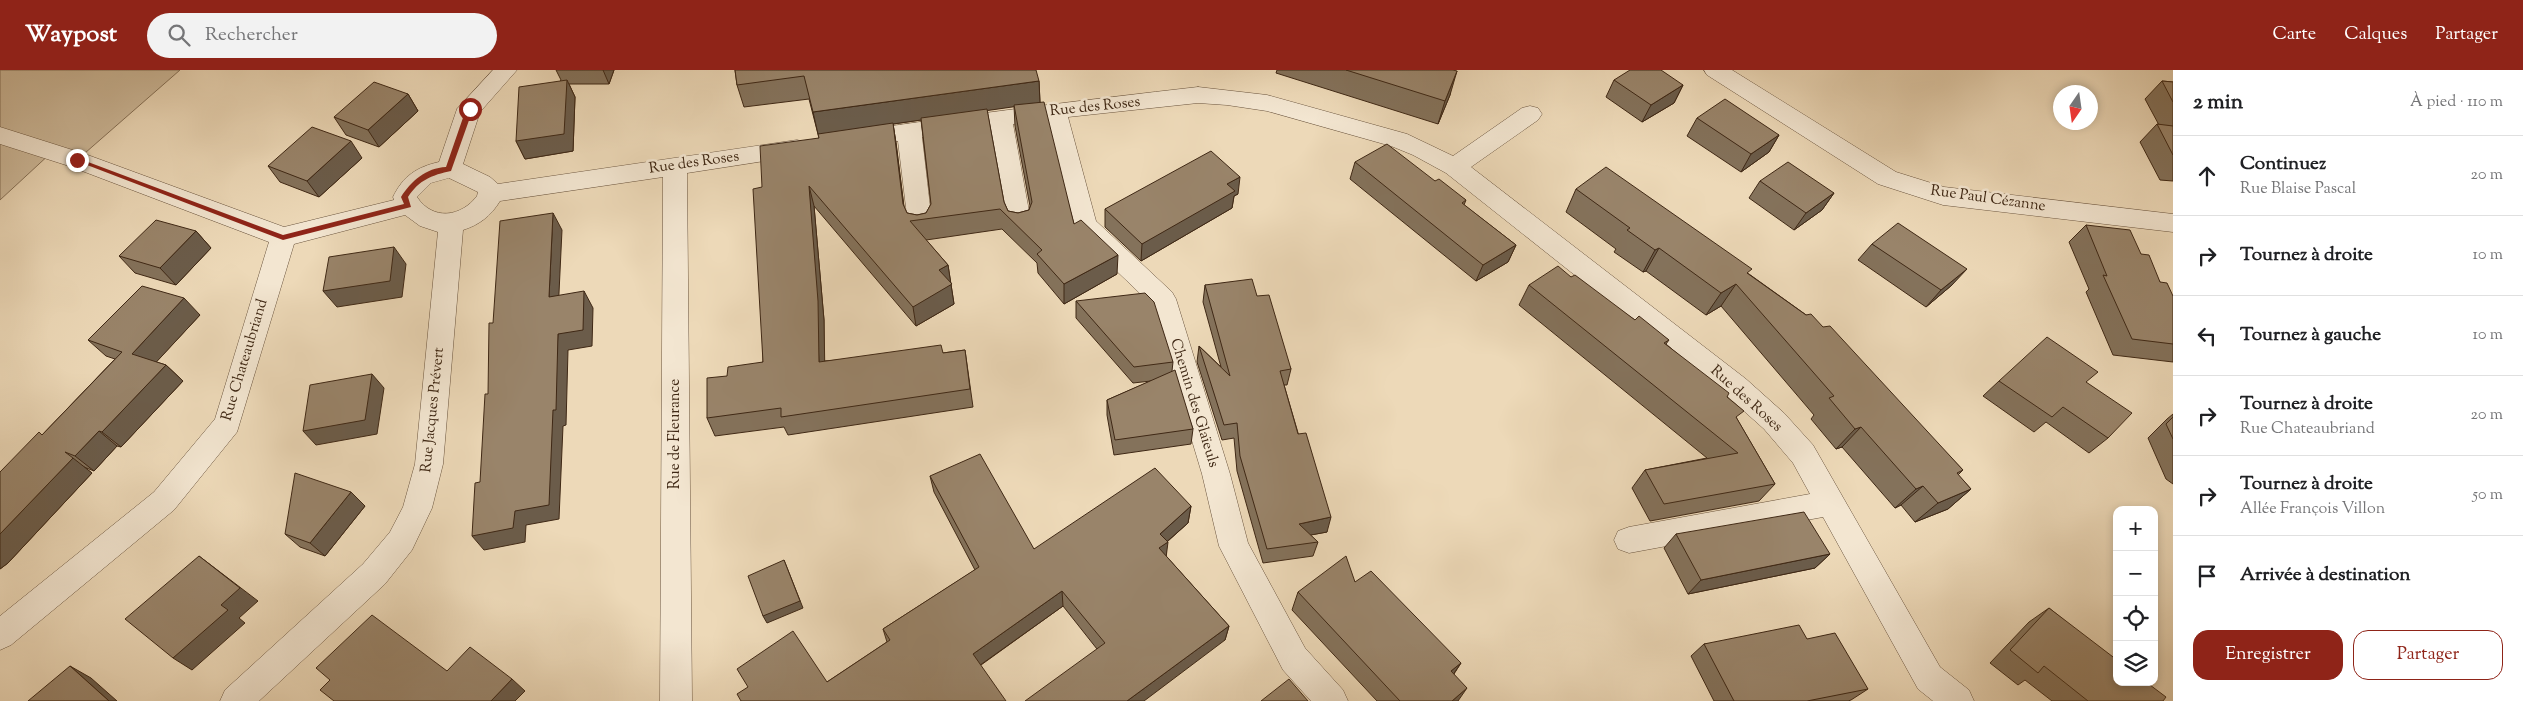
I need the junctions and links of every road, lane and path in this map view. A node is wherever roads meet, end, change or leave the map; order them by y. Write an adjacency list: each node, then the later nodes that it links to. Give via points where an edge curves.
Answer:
1 (506, 70): 10 (street, via 470,109)
2 (1715, 70): 14 (street, Rue Paul Cézanne, via 1887,178 1943,196)
3 (1055, 111): 5 (street, Rue des Roses); 9 (street, Rue des Roses, via 1198,95 1228,97 1267,103 1399,140 1421,148); 23 (street, Chemin des Glaïeuls, via 1085,225 1163,299 1216,474 1234,546 1294,659)
4 (1530, 114): 9 (street)
5 (1000, 117): 6 (street, Rue des Roses); 13 (street)
6 (909, 130): 8 (street, Rue des Roses); 16 (street)
7 (0, 135): 17 (street, via 77,160)
8 (675, 166): 11 (street, Rue des Roses); 22 (street, Rue de Fleurance)
9 (1454, 168): 18 (street, Rue des Roses, via 1736,387 1774,421 1803,454)
10 (449, 169): 11 (street, via 458,170 480,182 488,187); 12 (street, via 437,170 414,183 405,197)
11 (490, 194): 15 (street, via 476,213)
12 (409, 206): 15 (street, via 426,219 440,225); 17 (street)
13 (1018, 222)
14 (2173, 223)
15 (451, 224): 21 (street, Rue Jacques Prévert, via 429,464 416,508 401,541 374,574)
16 (920, 224)
17 (283, 237): 20 (street, Rue Chateaubriand, via 227,424 164,501)
18 (1831, 503): 19 (street); 24 (street, Rue des Roses, via 1929,678)
19 (1629, 540)
20 (0, 635)
21 (236, 701)
22 (676, 701)
23 (1332, 701)
24 (1958, 701)

